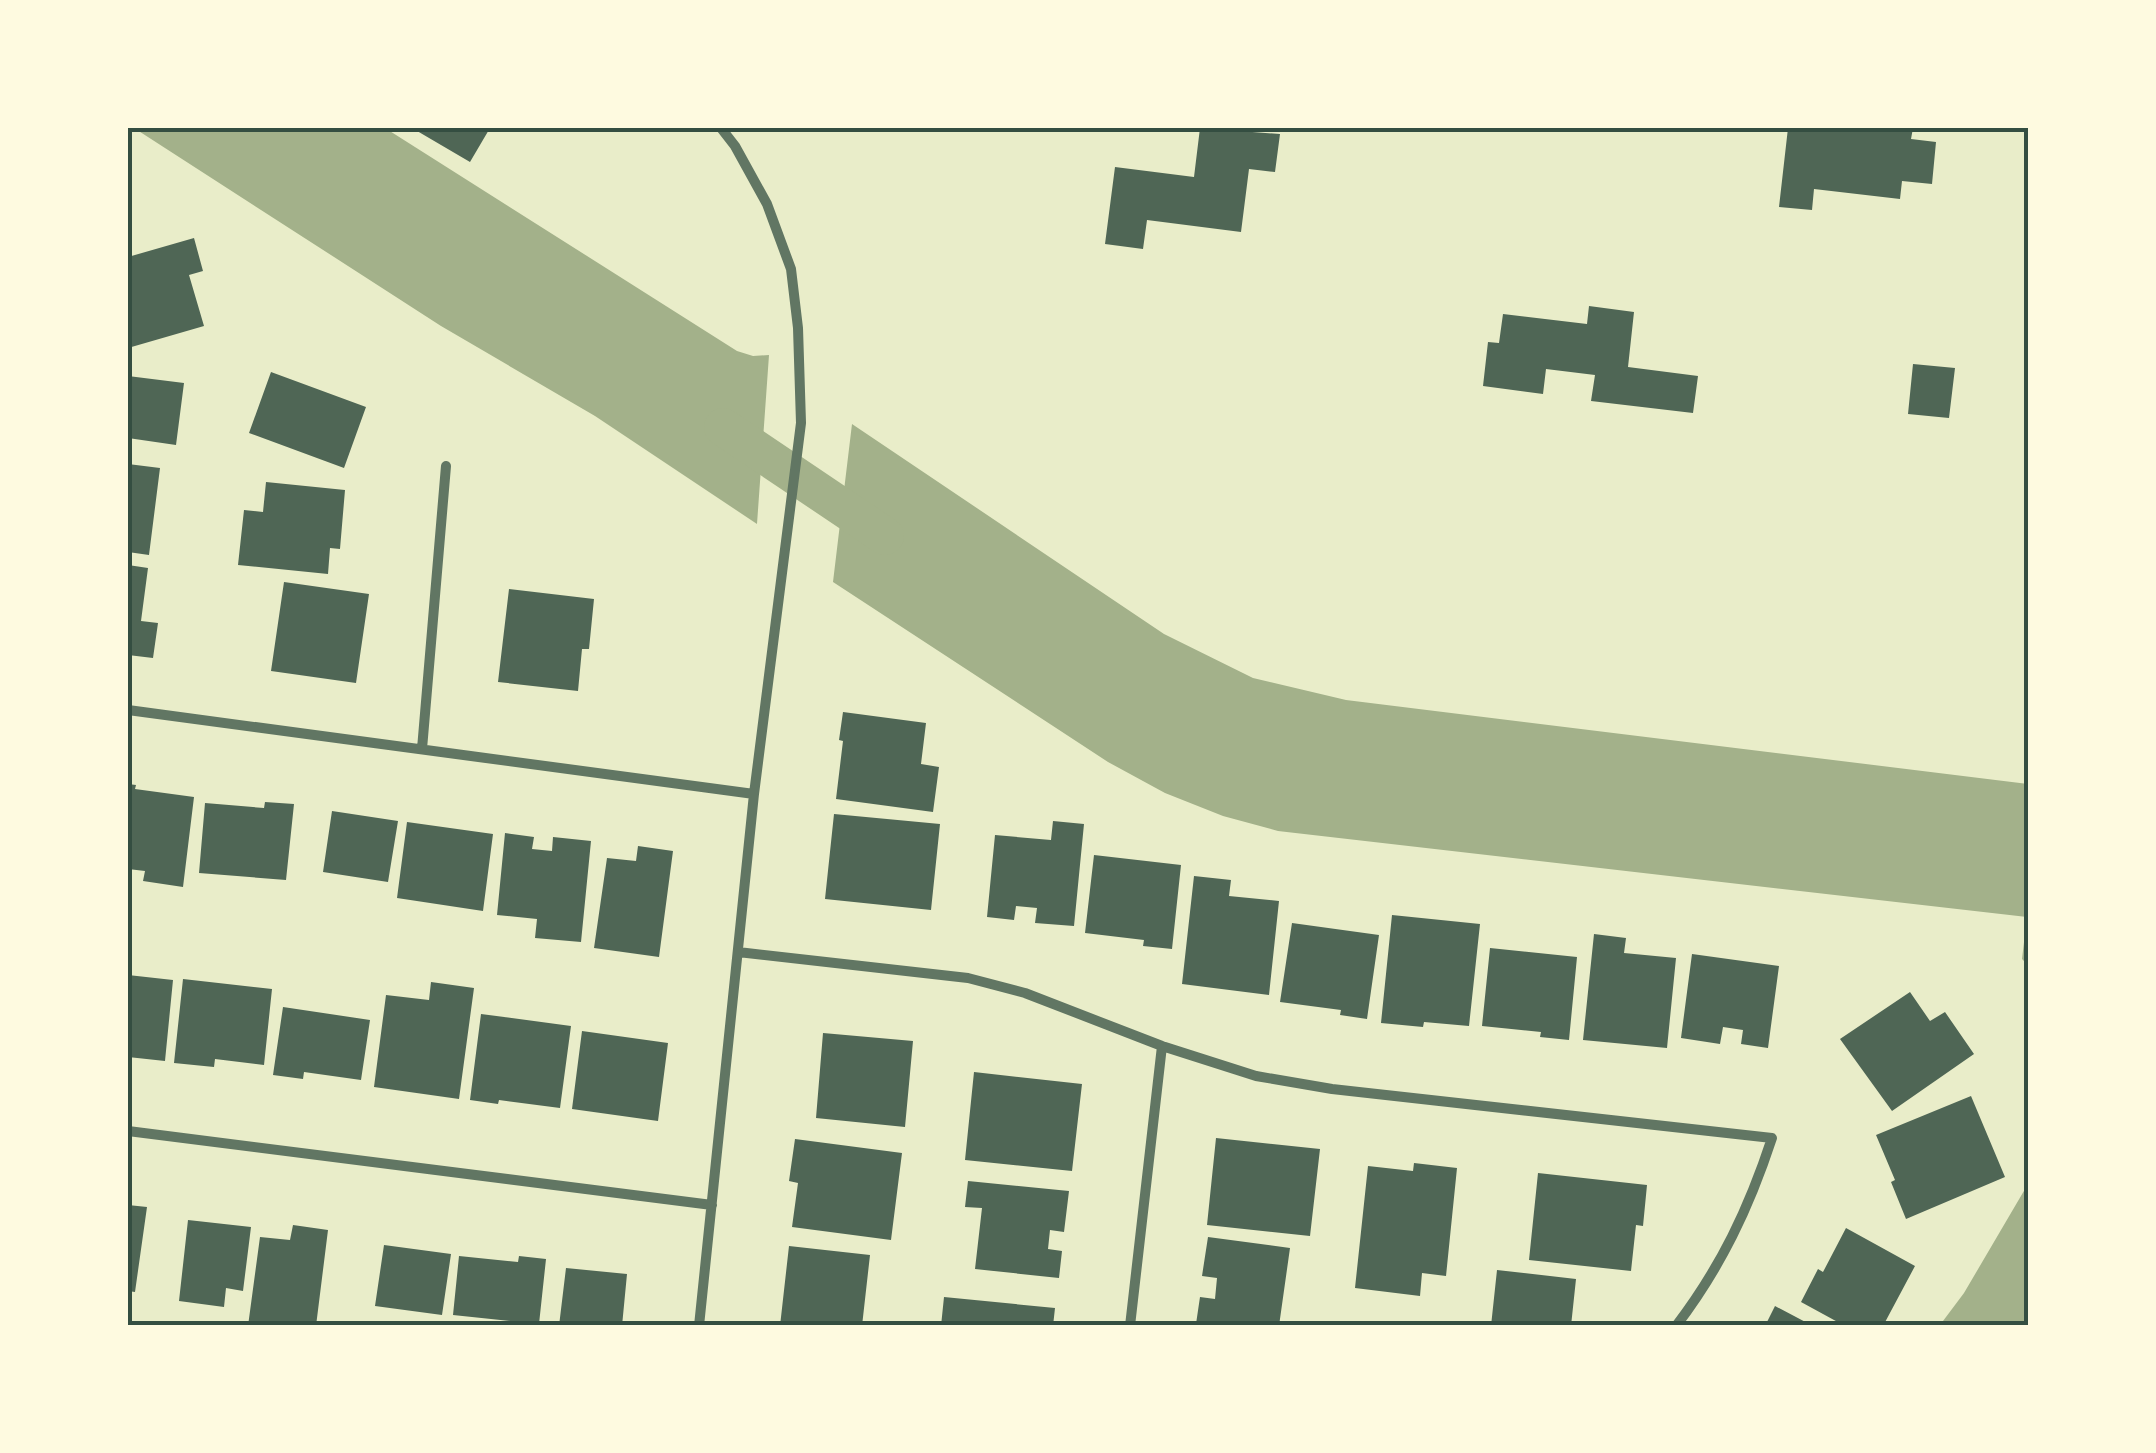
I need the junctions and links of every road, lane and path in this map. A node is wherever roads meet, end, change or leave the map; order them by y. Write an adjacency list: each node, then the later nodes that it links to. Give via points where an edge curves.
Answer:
1 (721, 128): 5 (street, via 768,204 791,269 800,359 801,423)
2 (446, 466): 4 (street)
3 (128, 710): 4 (street)
4 (422, 749): 5 (street)
5 (754, 794): 6 (street)
6 (738, 952): 7 (street, via 968,978 1025,992); 9 (street)
7 (1162, 1046): 11 (street); 12 (street, via 1256,1076 1332,1089 1772,1138 1753,1197 1706,1286)
8 (128, 1131): 9 (street)
9 (712, 1204): 10 (street)
10 (698, 1326)
11 (1130, 1326)
12 (1676, 1326)

